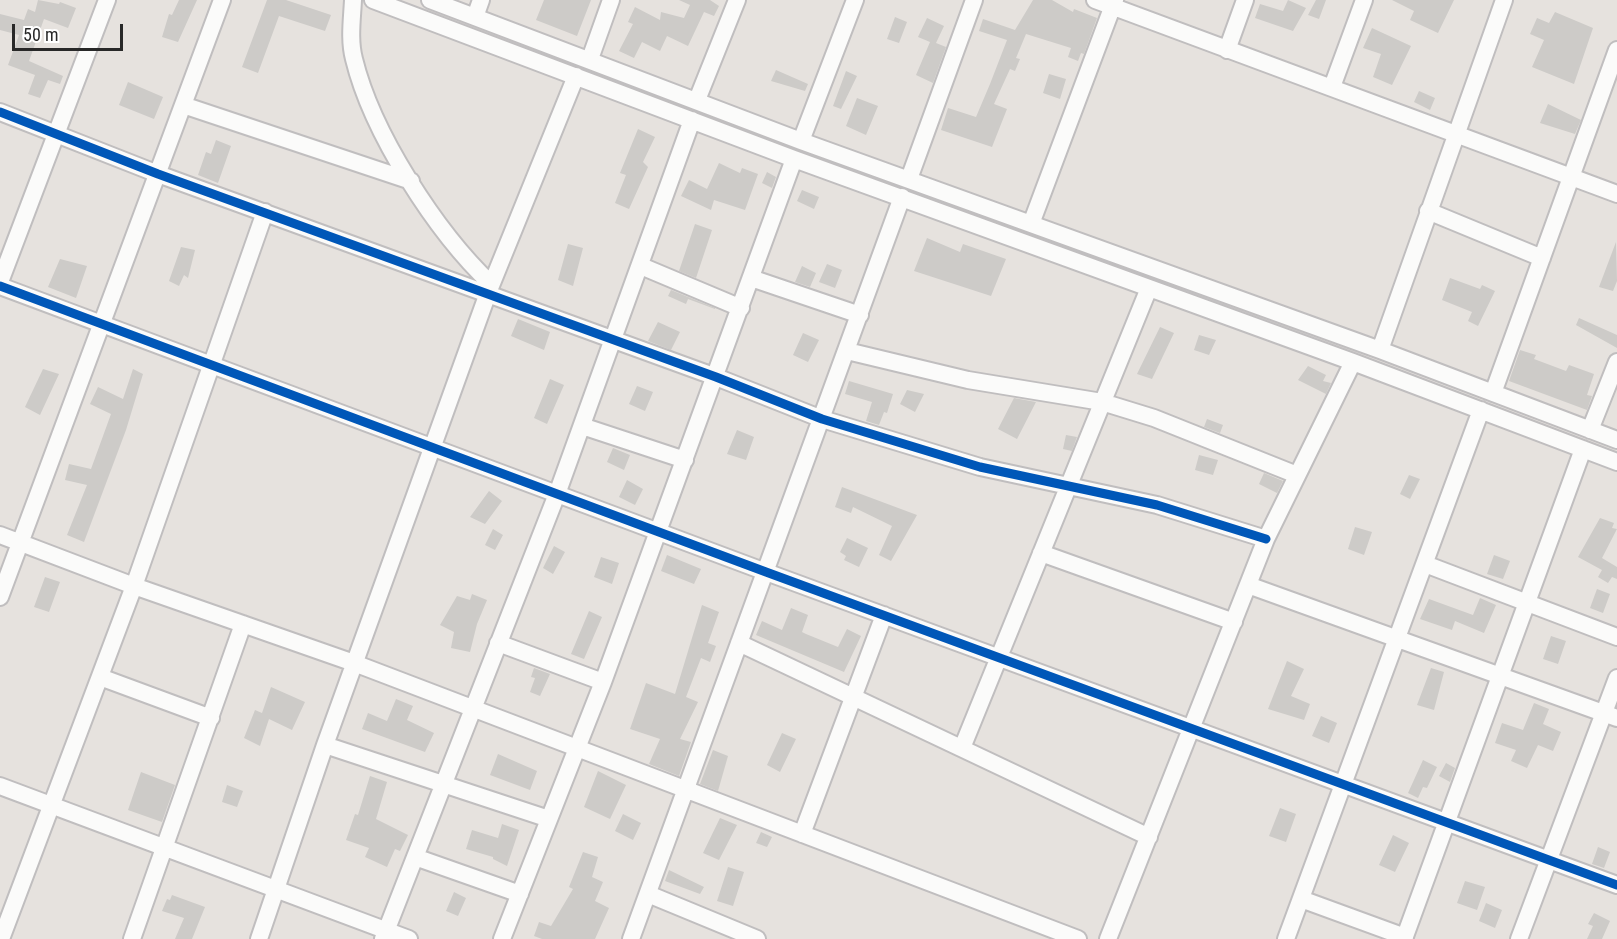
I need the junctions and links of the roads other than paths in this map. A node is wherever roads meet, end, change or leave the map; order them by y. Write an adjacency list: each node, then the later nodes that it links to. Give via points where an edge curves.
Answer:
1 (107, 0): 26 (street)
2 (222, 0): 23 (street)
3 (354, 0): 33 (street, via 354,58 371,109)
4 (373, 0): 20 (street)
5 (430, 0): 16 (street)
6 (481, 0): 16 (street)
7 (611, 0): 19 (street)
8 (737, 0): 22 (street)
9 (855, 0): 28 (street)
10 (974, 0): 31 (street)
11 (1095, 0): 15 (street)
12 (1245, 0): 17 (street)
13 (1364, 0): 21 (street)
14 (1504, 0): 27 (street)
15 (1114, 4): 17 (street); 38 (street)
16 (475, 16): 19 (street)
17 (1227, 50): 21 (street)
18 (1617, 50): 32 (street)
19 (590, 59): 22 (street)
20 (576, 76): 25 (street); 45 (street)
21 (1332, 87): 27 (street)
22 (697, 100): 28 (street)
23 (183, 105): 30 (street); 33 (street)
24 (0, 112): 26 (street)
25 (692, 120): 29 (street); 40 (street)
26 (56, 133): 30 (street); 42 (street)
27 (1455, 133): 32 (street); 36 (street)
28 (801, 141): 31 (street)
29 (794, 159): 35 (street); 41 (street)
30 (158, 174): 37 (street); 48 (street)
31 (909, 178): 38 (street)
32 (1570, 179): 34 (street); 39 (street)
33 (411, 181): 45 (street)
34 (1617, 194)
35 (902, 197): 44 (street); 47 (street)
36 (1428, 211): 39 (street); 50 (street)
37 (265, 213): 45 (street); 54 (street)
38 (1031, 224): 50 (street)
39 (1542, 258): 56 (street)
40 (641, 266): 46 (street); 49 (street)
41 (751, 278): 46 (street); 47 (street)
42 (0, 282)
43 (0, 286): 48 (street)
44 (1149, 288): 52 (street); 57 (street)
45 (489, 289): 49 (street); 63 (street)
46 (741, 308): 55 (street)
47 (860, 315): 51 (street)
48 (101, 324): 54 (street); 73 (street)
49 (614, 340): 55 (street); 60 (street)
50 (1380, 350): 56 (street)
51 (847, 351): 57 (street, via 968,380); 59 (street)
52 (1353, 362): 58 (street); 67 (street)
53 (1617, 362): 61 (street)
54 (211, 365): 63 (street); 78 (street)
55 (716, 377): 59 (street); 65 (street)
56 (1493, 393): 61 (street)
57 (1102, 402): 67 (street, via 1154,418); 68 (street)
58 (1481, 410): 64 (street); 75 (street)
59 (822, 419): 68 (street, via 980,467); 76 (street)
60 (582, 426): 65 (street); 69 (street)
61 (1590, 430): 62 (street)
62 (1617, 440)
63 (433, 447): 69 (street); 89 (street)
64 (1583, 449): 66 (street); 80 (street)
65 (685, 460): 70 (street)
66 (1617, 462)
67 (1297, 475): 72 (street)
68 (1067, 487): 72 (street, via 1157,505); 74 (street)
69 (557, 494): 70 (street); 86 (street)
70 (658, 532): 76 (street); 93 (street)
71 (0, 535): 73 (street)
72 (1266, 539): 77 (street)
73 (20, 543): 78 (street); 79 (street)
74 (1041, 554): 82 (street); 88 (street)
75 (1425, 564): 80 (street); 85 (street)
76 (766, 572): 81 (street); 87 (street)
77 (1248, 585): 82 (street); 85 (street)
78 (134, 586): 83 (street); 91 (street)
79 (0, 597)
80 (1526, 604): 84 (street); 90 (street)
81 (884, 615): 88 (street); 94 (street)
82 (1234, 622): 98 (street)
83 (243, 624): 89 (street); 97 (street)
84 (1617, 637)
85 (1397, 639): 90 (street); 103 (street)
86 (498, 643): 93 (street); 95 (street)
87 (739, 643): 94 (street); 105 (street)
88 (1001, 658): 98 (street); 100 (street)
89 (354, 663): 95 (street); 99 (street)
90 (1500, 676): 96 (street); 108 (street)
91 (100, 677): 97 (street); 106 (street)
92 (1617, 678): 96 (street)
93 (603, 682): 101 (street)
94 (854, 697): 100 (street); 109 (street)
95 (472, 709): 101 (street); 102 (street)
96 (1611, 715): 113 (street)
97 (211, 718): 111 (street)
98 (1193, 728): 103 (street); 110 (street)
99 (324, 745): 102 (street); 115 (street)
100 (962, 748): 110 (street)
101 (576, 750): 105 (street); 107 (street)
102 (443, 785): 107 (street); 112 (street)
103 (1343, 785): 108 (street); 118 (street)
104 (0, 786): 106 (street)
105 (687, 791): 109 (street); 117 (street)
106 (52, 805): 111 (street); 121 (street)
107 (549, 819): 116 (street)
108 (1446, 823): 113 (street); 120 (street)
109 (802, 834): 128 (street)
110 (1149, 837): 129 (street)
111 (166, 848): 115 (street); 122 (street)
112 (415, 857): 116 (street); 119 (street)
113 (1548, 859): 114 (street); 131 (street)
114 (1617, 885)
115 (276, 888): 119 (street); 123 (street)
116 (520, 894): 125 (street)
117 (648, 894): 126 (street); 127 (street)
118 (1301, 899): 120 (street); 130 (street)
119 (385, 935): 124 (street)
120 (1405, 938)
121 (1, 939)
122 (132, 939)
123 (259, 939)
124 (409, 939)
125 (502, 939)
126 (631, 939)
127 (757, 939)
128 (1078, 939)
129 (1107, 939)
130 (1286, 939)
131 (1519, 939)

